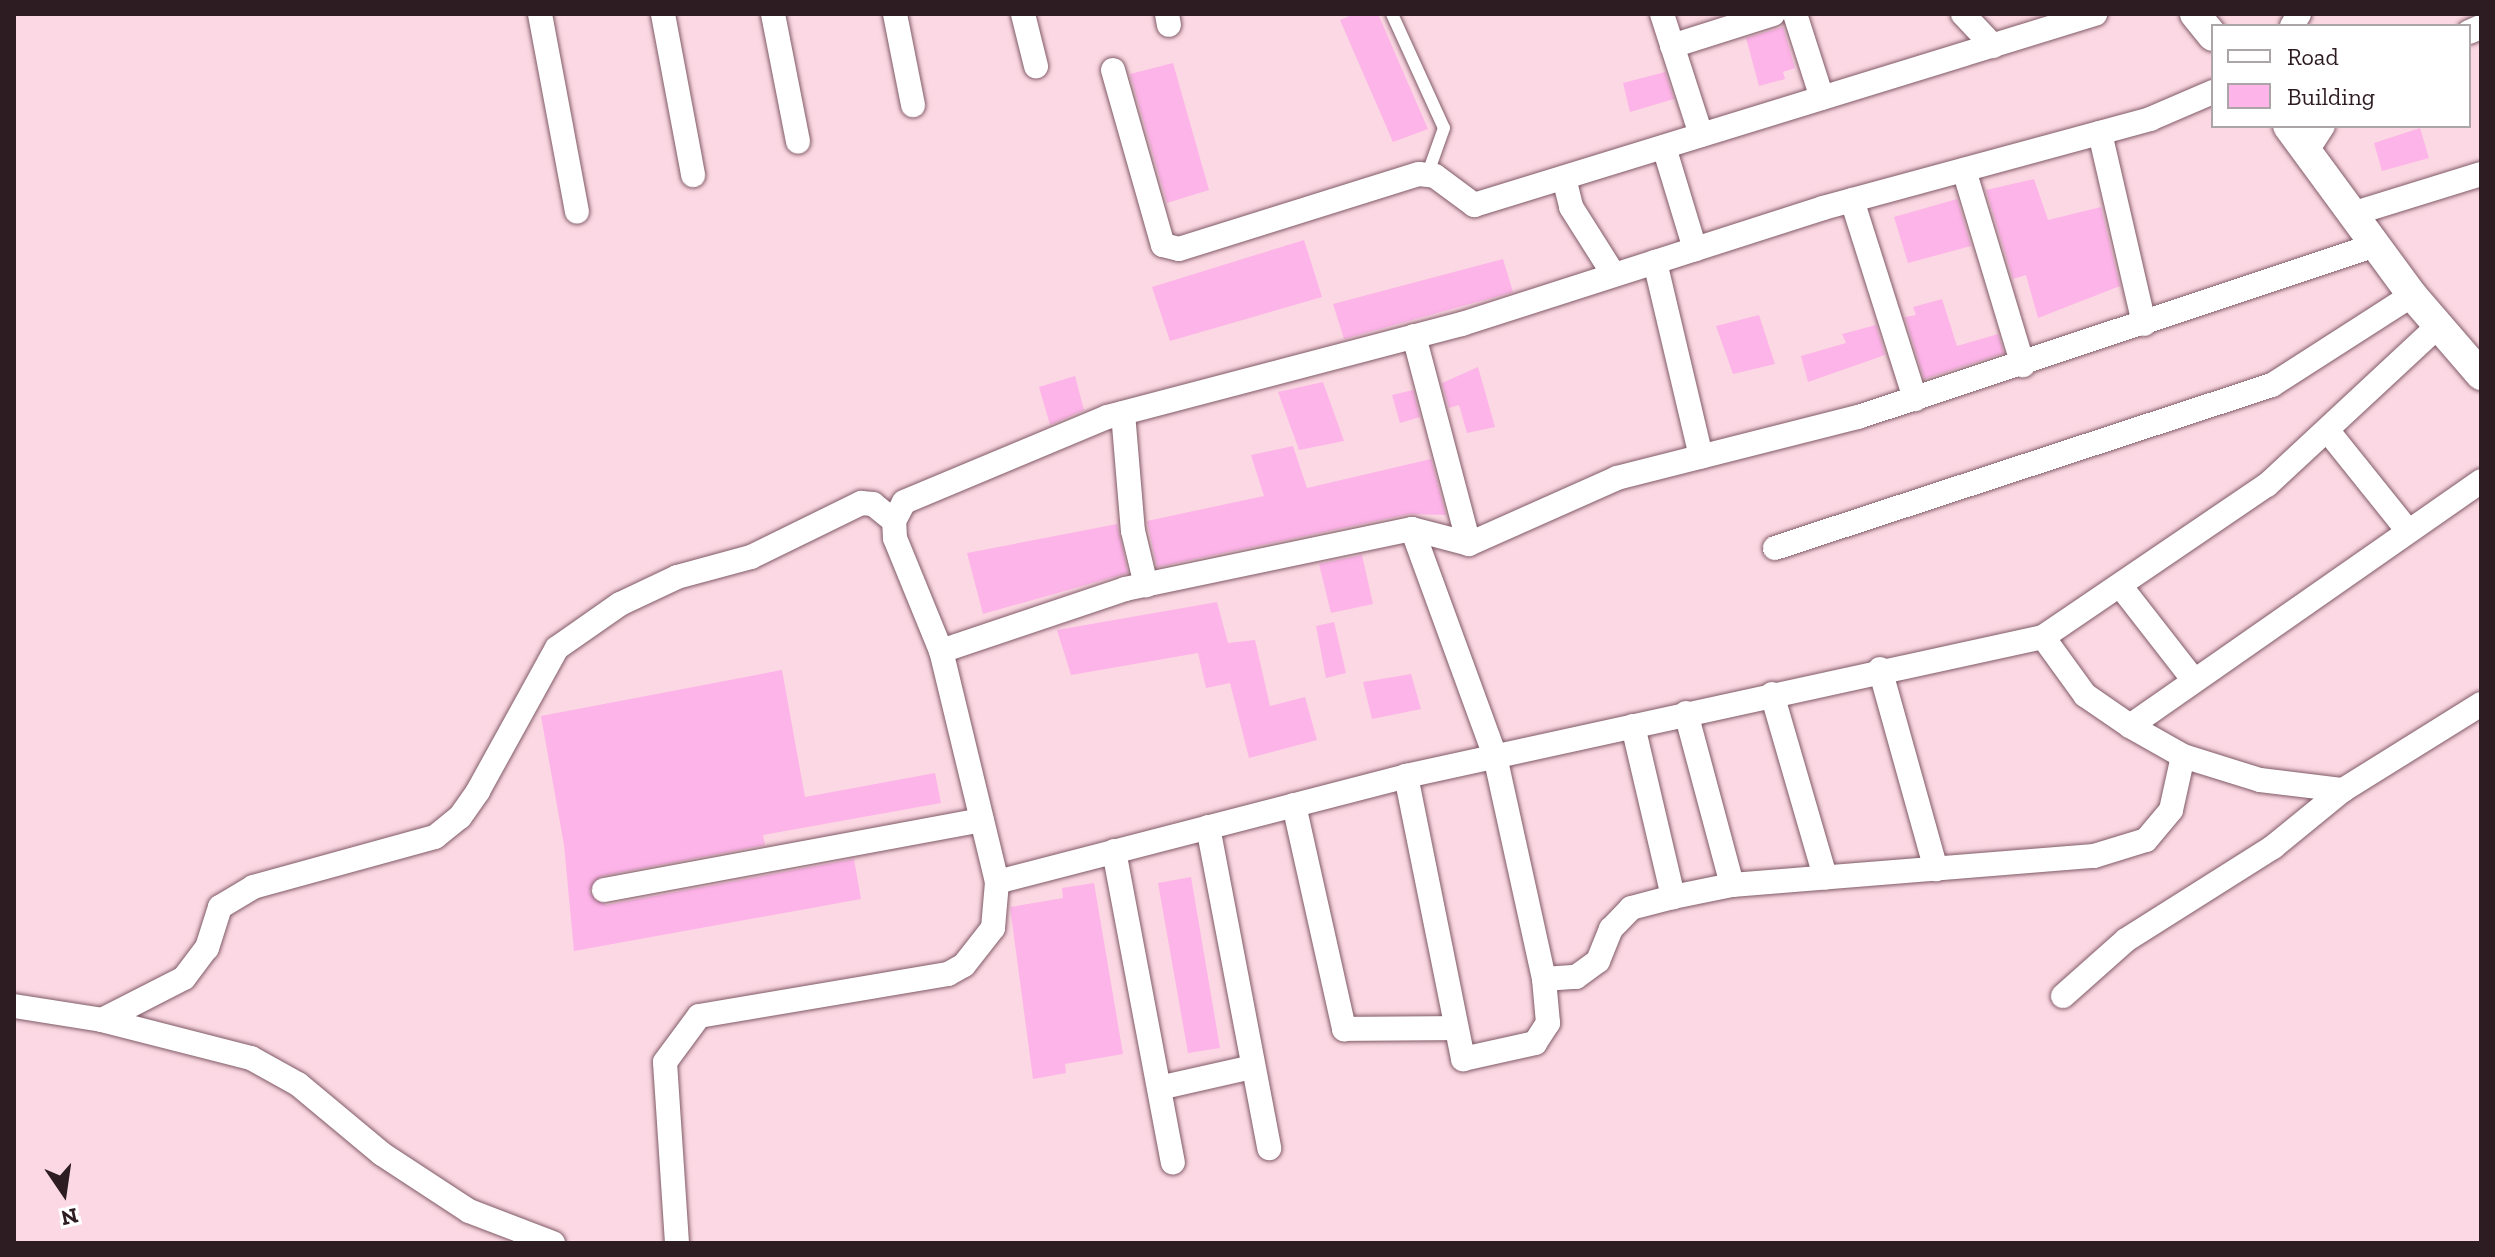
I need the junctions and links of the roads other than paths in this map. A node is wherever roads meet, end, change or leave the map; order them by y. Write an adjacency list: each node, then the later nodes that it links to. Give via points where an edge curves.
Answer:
1 (540, 14): 33 (street)
2 (663, 14): 30 (street)
3 (773, 14): 25 (street)
4 (895, 14): 20 (street)
5 (1023, 14): 16 (street)
6 (1392, 14): 28 (lane, via 1444,128)
7 (1662, 14): 14 (street)
8 (1773, 14): 14 (street)
9 (1795, 14): 19 (street)
10 (1963, 14): 15 (street)
11 (2095, 14): 15 (street)
12 (2195, 14): 13 (street)
13 (2211, 34)
14 (1672, 46): 23 (street)
15 (1993, 46): 19 (street)
16 (1036, 66)
17 (1113, 70): 28 (street, via 1163,245 1171,249)
18 (2211, 93): 22 (street)
19 (1822, 98): 23 (street)
20 (913, 105)
21 (2293, 128): 24 (street)
22 (2100, 133): 27 (street); 40 (street)
23 (1701, 135): 26 (street)
24 (2315, 137): 34 (street)
25 (798, 142)
26 (1664, 147): 31 (street); 36 (street)
27 (1964, 170): 32 (street); 43 (street)
28 (1428, 173): 31 (street, via 1474,205)
29 (2481, 174): 34 (street)
30 (693, 175)
31 (1564, 178): 38 (street, via 1571,207)
32 (1852, 200): 36 (street); 45 (street)
33 (577, 212)
34 (2352, 214): 35 (street)
35 (2376, 245): 39 (street); 40 (street)
36 (1695, 249): 37 (street)
37 (1655, 262): 38 (street); 48 (street)
38 (1614, 275): 42 (street)
39 (2412, 295): 41 (street); 54 (street, via 2272,385)
40 (2144, 324): 43 (street)
41 (2439, 325): 44 (street); 47 (street)
42 (1414, 336): 46 (street); 53 (street)
43 (2023, 365): 45 (street)
44 (2481, 375)
45 (1915, 399): 48 (street)
46 (1123, 413): 50 (street, via 904,502); 55 (street, via 1133,531)
47 (2328, 431): 52 (street); 56 (street, via 2267,485)
48 (1701, 457): 53 (street, via 1617,478)
49 (2481, 481): 52 (street)
50 (894, 521): 58 (street); 83 (street, via 873,504 850,506 751,557 677,577 589,624 557,648 460,817 435,837 253,887 220,907 207,948 184,978)
51 (1412, 529): 53 (street); 55 (street); 66 (street)
52 (2408, 531): 60 (street)
53 (1469, 544)
54 (1775, 548)
55 (1146, 585): 58 (street)
56 (2122, 588): 57 (street); 60 (street)
57 (2043, 637): 59 (street); 65 (street, via 2085,695)
58 (941, 651): 71 (street)
59 (1880, 669): 61 (street); 74 (street)
60 (2192, 678): 65 (street)
61 (1772, 694): 63 (street); 75 (street)
62 (2481, 704): 69 (street)
63 (1686, 713): 64 (street); 77 (street)
64 (1633, 726): 66 (street); 79 (street)
65 (2130, 726): 67 (street)
66 (1495, 756): 68 (street); 80 (street)
67 (2183, 756): 69 (street, via 2260,780); 74 (street, via 2171,810 2146,840 2094,856)
68 (1406, 776): 70 (street); 84 (street)
69 (2343, 790): 81 (street, via 2273,847 2126,940)
70 (1294, 805): 72 (street); 84 (street, via 1344,1029)
71 (982, 820): 76 (street); 78 (street)
72 (1208, 827): 73 (street); 85 (street)
73 (1114, 851): 76 (street); 86 (street)
74 (1936, 869): 75 (street)
75 (1825, 877): 77 (street)
76 (997, 882): 90 (street, via 993,928 964,965 948,974 699,1016 678,1039 665,1062)
77 (1732, 885): 79 (street)
78 (604, 890)
79 (1673, 897): 80 (street, via 1631,908 1611,929 1598,961 1576,977)
80 (1544, 979): 84 (street, via 1548,1023 1535,1043 1463,1059)
81 (2063, 996)
82 (14, 1006): 83 (street)
83 (102, 1020): 89 (street, via 251,1058 298,1084 382,1154 469,1211)
84 (1455, 1028)
85 (1252, 1067): 86 (street); 87 (street)
86 (1159, 1088): 88 (street)
87 (1269, 1148)
88 (1173, 1162)
89 (553, 1243)
90 (677, 1243)

